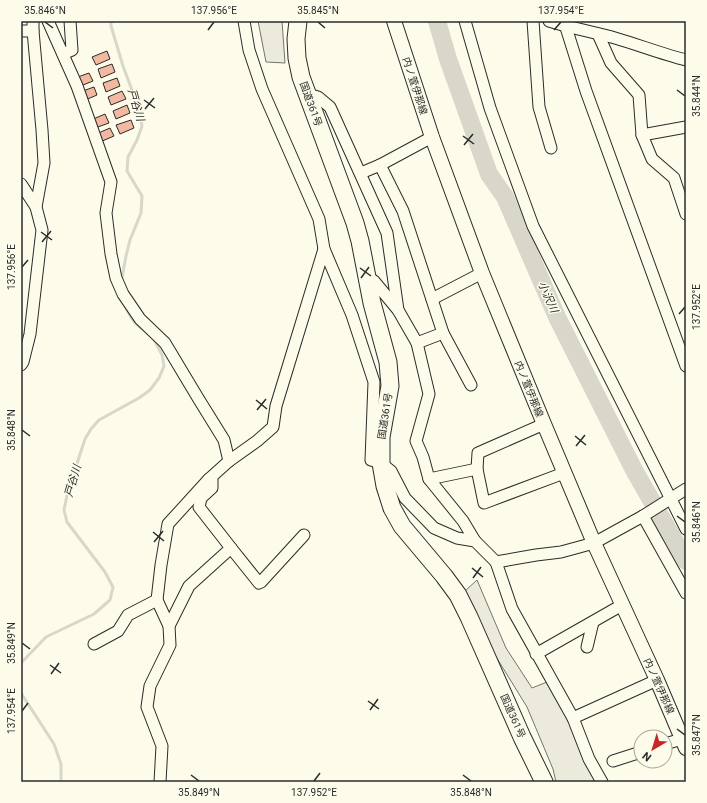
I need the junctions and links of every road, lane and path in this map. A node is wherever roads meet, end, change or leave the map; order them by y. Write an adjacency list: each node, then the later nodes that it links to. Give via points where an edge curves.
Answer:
1 (48, 21): 13 (street)
2 (70, 21): 13 (street, via 72,50)
3 (244, 21): 25 (street, via 248,50 262,89 319,219)
4 (298, 21): 15 (highway, 国道361号, via 297,58)
5 (394, 21): 18 (main road, 内ノ萱伊那線)
6 (464, 21): 43 (street, via 490,108 533,226)
7 (533, 21): 19 (street, via 539,107)
8 (549, 21): 9 (street)
9 (565, 24): 12 (street); 33 (street, via 586,91)
10 (33, 26): 11 (street); 23 (street, via 44,163)
11 (21, 31)
12 (598, 34): 14 (street); 17 (street, via 611,63 639,95)
13 (62, 54): 36 (street, via 77,86 111,182 106,213 116,278 123,294 140,319 165,343 224,440)
14 (686, 60)
15 (307, 94): 21 (street, via 330,107); 27 (highway, 国道361号, via 355,224)
16 (686, 126): 17 (street)
17 (642, 135): 24 (street, via 652,159 674,178)
18 (432, 137): 20 (street); 26 (main road, 内ノ萱伊那線)
19 (551, 148)
20 (380, 165): 21 (street); 28 (street, via 403,211)
21 (361, 173): 29 (street, via 387,233)
22 (21, 184): 23 (street)
23 (36, 207): 32 (street, via 42,230 30,334)
24 (686, 214)
25 (324, 249): 36 (street, via 276,406 273,427); 37 (street, via 352,315 374,382 371,460)
26 (482, 273): 28 (street); 35 (main road, 内ノ萱伊那線)
27 (367, 277): 29 (street, via 374,281); 37 (highway, 国道361号, via 388,362 390,386 381,437)
28 (432, 299): 30 (street)
29 (398, 310): 31 (street)
30 (443, 332): 31 (street); 34 (street)
31 (417, 343): 41 (street, via 429,394 416,441)
32 (21, 365)
33 (686, 366)
34 (471, 385)
35 (544, 424): 38 (street, via 478,453); 39 (main road, 内ノ萱伊那線)
36 (229, 461): 40 (street)
37 (381, 464): 47 (street, via 390,471 405,498 434,528 457,538); 66 (highway, 国道361号, via 392,508 402,526 458,594)
38 (477, 469): 39 (street, via 484,503); 41 (street)
39 (564, 473): 48 (main road, 内ノ萱伊那線)
40 (209, 479): 49 (street, via 212,480 212,488 201,498 199,507); 52 (street, via 168,524 160,565)
41 (429, 479): 47 (street, via 463,520)
42 (686, 489): 43 (street)
43 (671, 498): 44 (street); 45 (street)
44 (644, 515): 48 (street); 51 (street)
45 (686, 528)
46 (304, 535): 49 (street, via 259,583)
47 (475, 541): 50 (street)
48 (594, 543): 50 (street, via 561,552); 53 (main road, 内ノ萱伊那線)
49 (231, 548): 55 (street, via 189,586)
50 (496, 562): 58 (street, via 512,609)
51 (686, 592)
52 (157, 600): 55 (street); 56 (street, via 128,615 118,631)
53 (622, 605): 54 (street); 59 (main road, 内ノ萱伊那線)
54 (593, 622): 57 (street); 58 (street)
55 (169, 626): 65 (street, via 170,645 150,686 147,706 162,746)
56 (94, 644)
57 (587, 647)
58 (536, 654): 60 (street)
59 (657, 680): 60 (street); 61 (main road, 内ノ萱伊那線)
60 (573, 718): 67 (street, via 589,759)
61 (684, 743): 62 (street)
62 (673, 744)
63 (633, 755): 64 (street)
64 (613, 761)
65 (160, 782)
66 (544, 782)
67 (602, 782)

